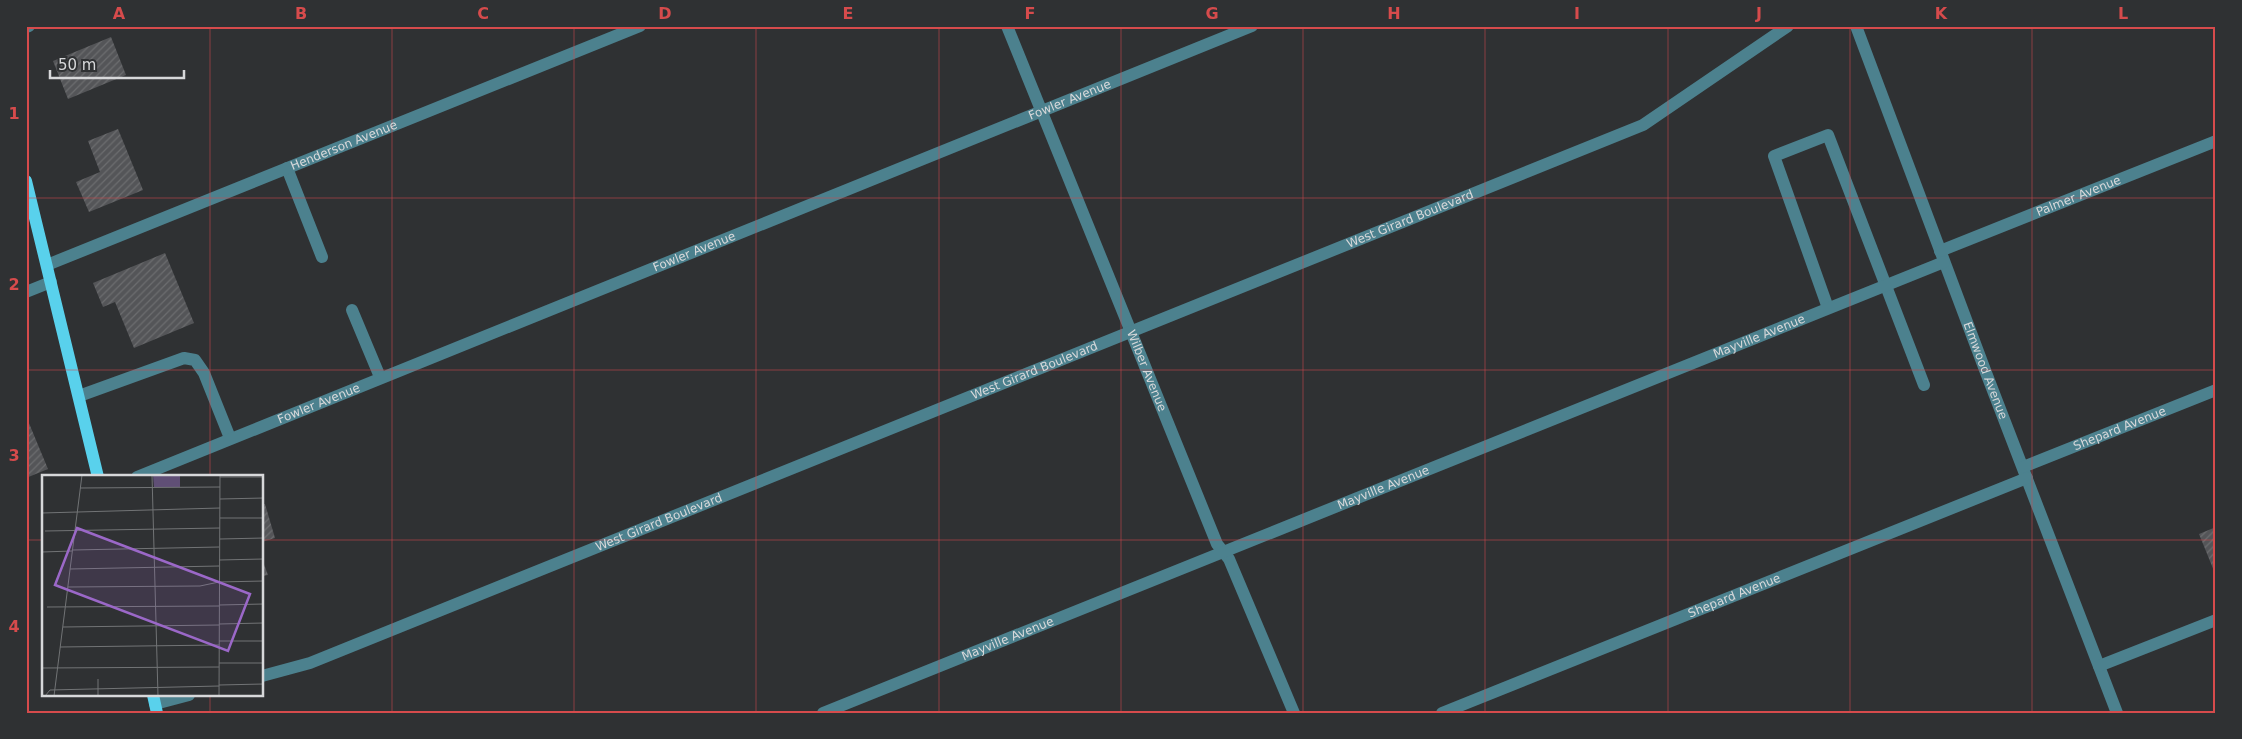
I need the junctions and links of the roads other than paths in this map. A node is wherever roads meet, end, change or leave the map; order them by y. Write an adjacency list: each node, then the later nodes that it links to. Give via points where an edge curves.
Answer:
1 (640, 26): 8 (street, Henderson Avenue)
2 (1007, 26): 6 (street, Wilber Avenue)
3 (1252, 26): 6 (street, Fowler Avenue)
4 (1788, 26): 18 (street, West Girard Boulevard, via 1643,125)
5 (1856, 26): 10 (street, Elmwood Avenue)
6 (1042, 110): 18 (street, Wilber Avenue); 19 (street, Fowler Avenue)
7 (2216, 141): 10 (street, Palmer Avenue)
8 (287, 168): 11 (street); 12 (street, Henderson Avenue)
9 (26, 181): 12 (main road)
10 (1942, 256): 14 (street, Mayville Avenue); 24 (street, Elmwood Avenue)
11 (322, 257)
12 (47, 265): 13 (main road)
13 (51, 282): 15 (street); 22 (main road)
14 (1886, 285): 16 (street, Mayville Avenue); 16 (street, via 1828,136 1774,156); 20 (street)
15 (26, 292)
16 (1828, 308): 27 (street, Mayville Avenue)
17 (352, 310): 19 (street)
18 (1132, 331): 27 (street, Wilber Avenue); 30 (street, West Girard Boulevard, via 310,663)
19 (380, 377): 23 (street, Fowler Avenue)
20 (1924, 385)
21 (2216, 390): 24 (street, Shepard Avenue)
22 (79, 396): 23 (street, via 184,358 195,360 204,373); 25 (main road)
23 (230, 438): 26 (street, Fowler Avenue)
24 (2025, 473): 29 (street, Elmwood Avenue); 36 (street, Shepard Avenue)
25 (98, 475)
26 (139, 475)
27 (1222, 552): 34 (street, Mayville Avenue); 35 (street, Wilber Avenue, via 1228,559)
28 (2216, 620): 29 (street)
29 (2100, 666): 33 (street, Elmwood Avenue)
30 (264, 675)
31 (185, 696): 32 (street)
32 (155, 704)
33 (2113, 711)
34 (823, 713)
35 (1294, 713)
36 (1442, 713)

